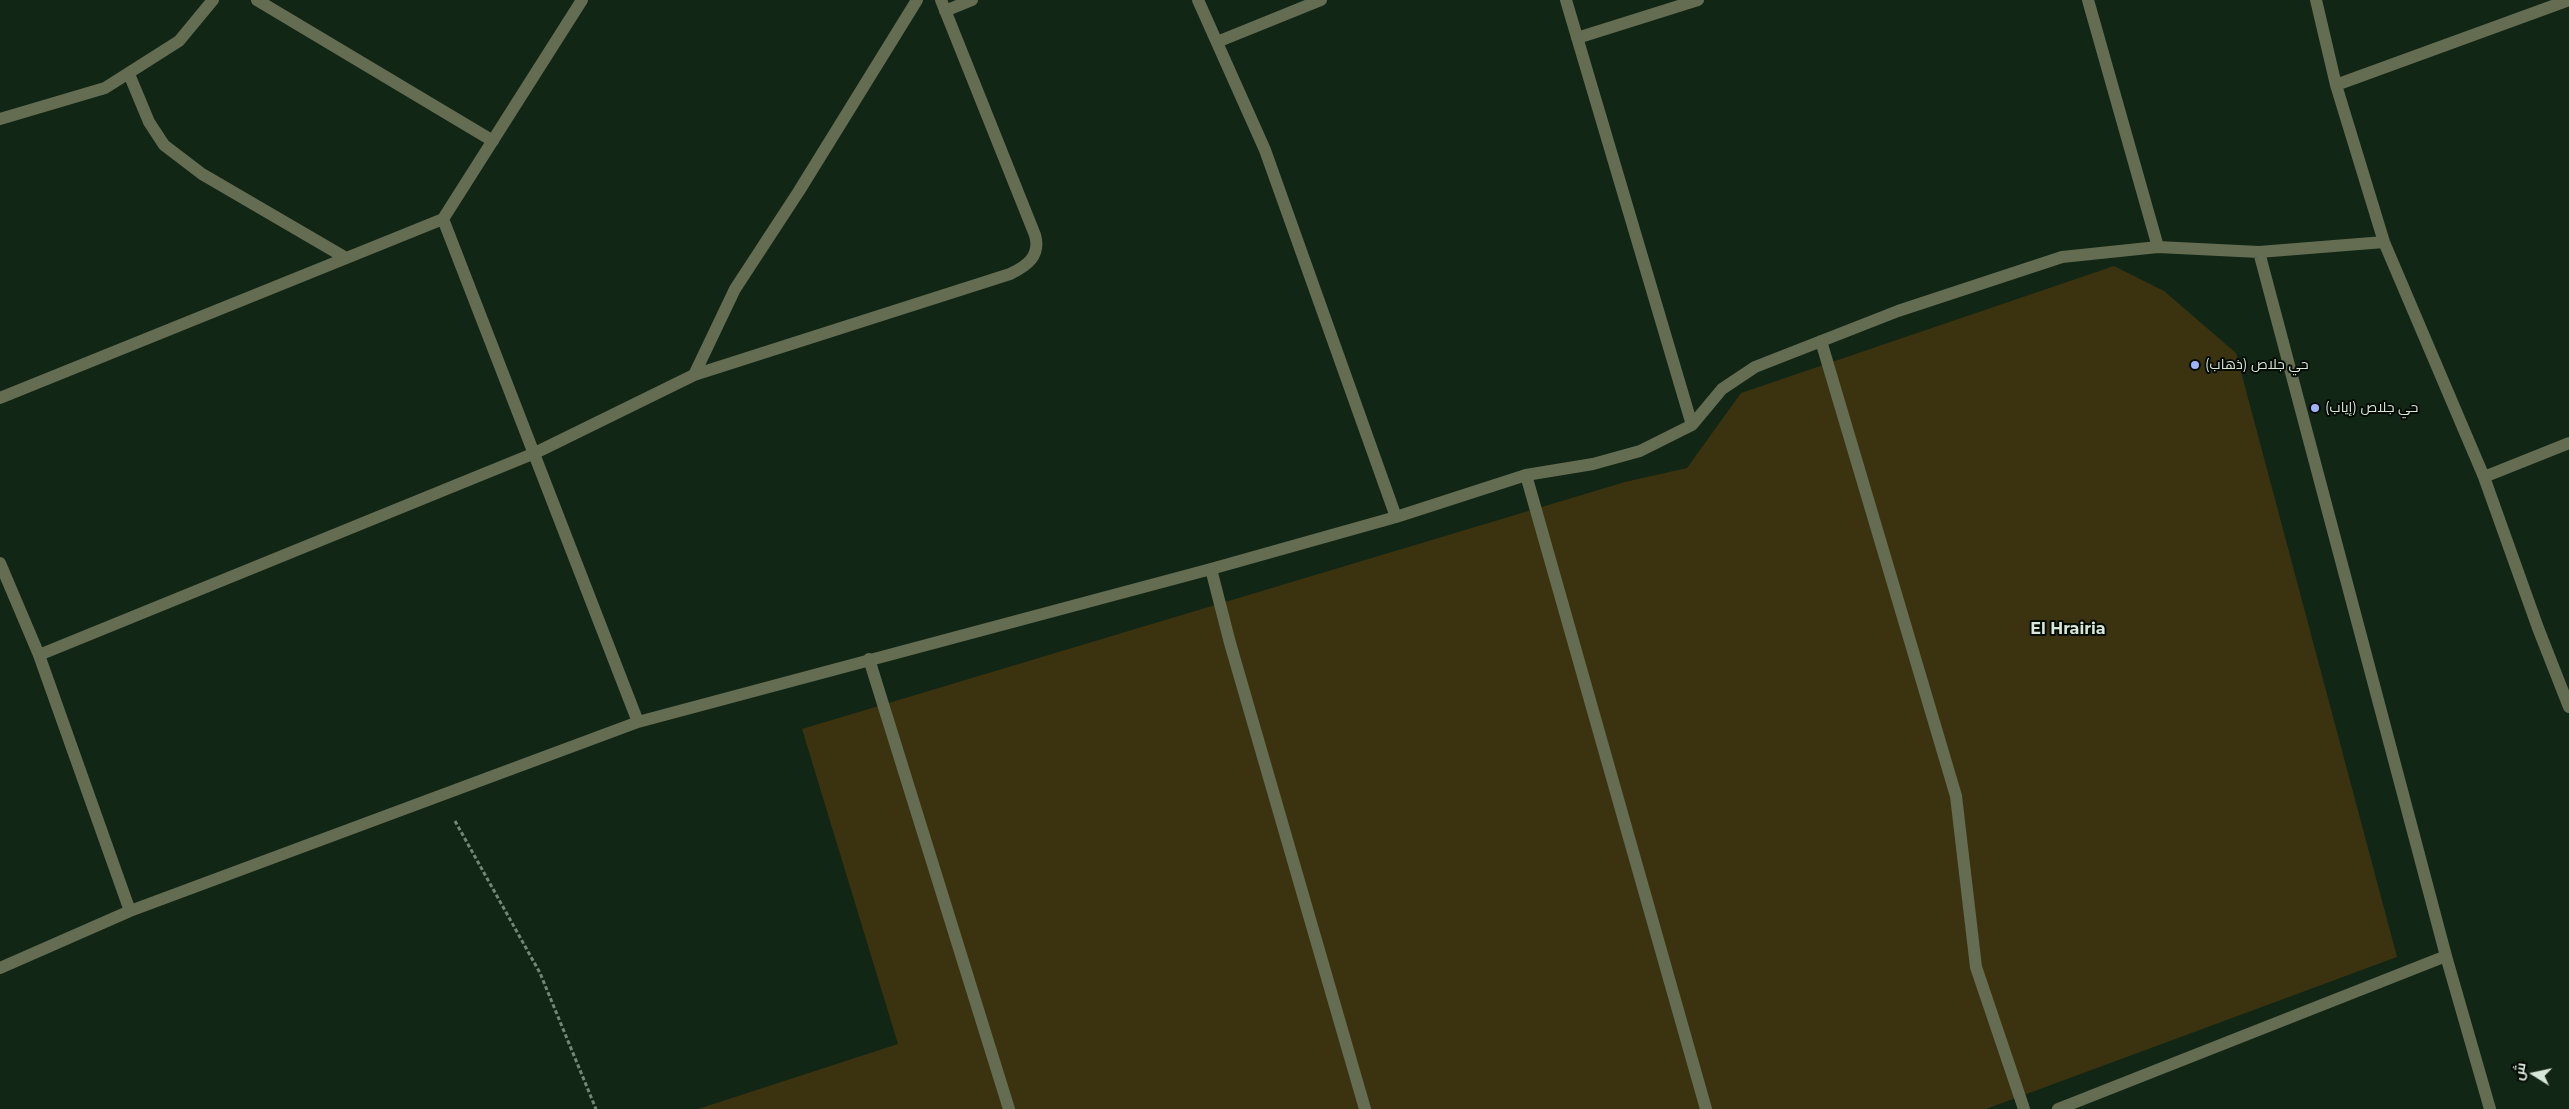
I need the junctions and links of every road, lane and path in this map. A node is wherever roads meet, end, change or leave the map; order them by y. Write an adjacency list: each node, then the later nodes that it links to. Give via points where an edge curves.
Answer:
1 (213, 0): 16 (street, via 179,42)
2 (257, 0): 19 (street)
3 (917, 0): 26 (street, via 734,289)
4 (972, 0): 13 (street)
5 (1198, 0): 15 (street)
6 (1321, 0): 15 (street)
7 (1566, 0): 14 (street)
8 (1698, 0): 14 (street)
9 (2088, 0): 22 (street)
10 (2316, 0): 17 (street)
11 (2569, 0): 17 (street)
12 (580, 1): 19 (street)
13 (943, 5): 26 (street, via 1035,235 1036,251 1032,261 1010,274)
14 (1577, 38): 28 (street)
15 (1217, 42): 33 (street, via 1265,150)
16 (129, 74): 18 (street, via 105,88); 24 (street, via 149,122 164,145 202,174)
17 (2336, 85): 21 (street)
18 (0, 119)
19 (493, 142): 20 (street)
20 (443, 219): 24 (street); 30 (street)
21 (2384, 242): 23 (street); 32 (street)
22 (2158, 247): 23 (street); 25 (street, via 2062,257)
23 (2259, 252): 42 (street)
24 (346, 258): 27 (street)
25 (1820, 341): 28 (street, via 1754,367 1738,377 1722,390); 48 (street, via 1956,796 1976,967)
26 (694, 375): 30 (street)
27 (0, 398)
28 (1692, 425): 31 (street, via 1640,452)
29 (2569, 443): 32 (street)
30 (535, 453): 36 (street); 39 (street)
31 (1526, 476): 33 (street); 47 (street)
32 (2484, 478): 38 (street)
33 (1396, 517): 35 (street)
34 (0, 563): 36 (street)
35 (1212, 569): 37 (street); 46 (street, via 1230,643)
36 (39, 654): 41 (street)
37 (869, 660): 39 (street); 45 (street)
38 (2569, 707)
39 (638, 722): 40 (street)
40 (440, 794): 41 (street); 44 (path, via 540,973)
41 (130, 911): 43 (street)
42 (2446, 956): 49 (street); 50 (street)
43 (0, 968)
44 (596, 1109)
45 (1009, 1109)
46 (1365, 1109)
47 (1706, 1109)
48 (2024, 1109)
49 (2058, 1109)
50 (2490, 1109)

